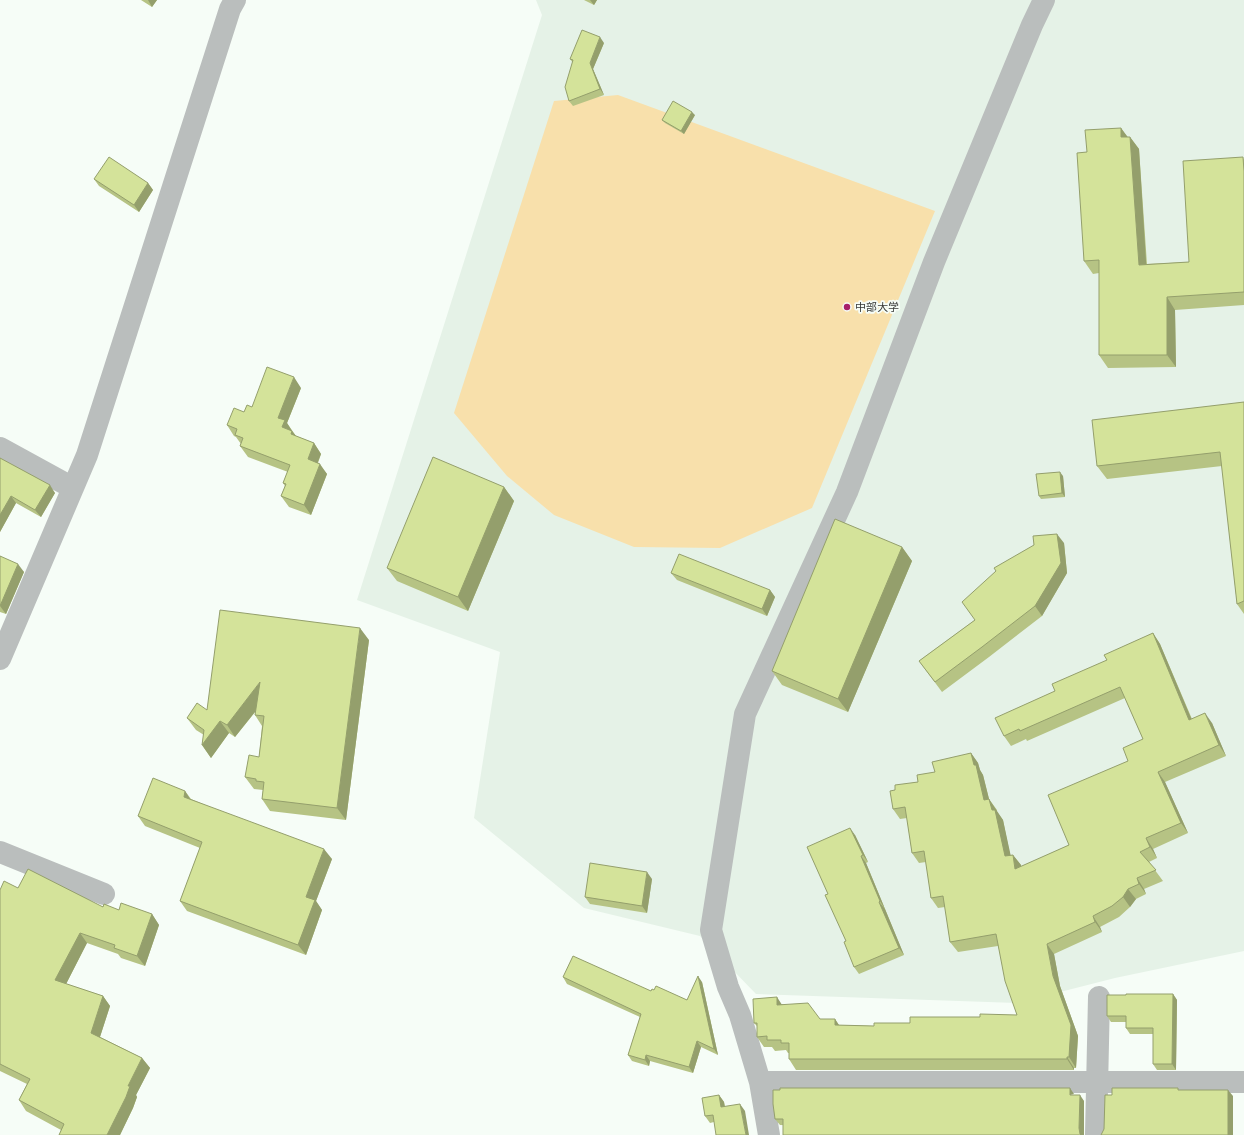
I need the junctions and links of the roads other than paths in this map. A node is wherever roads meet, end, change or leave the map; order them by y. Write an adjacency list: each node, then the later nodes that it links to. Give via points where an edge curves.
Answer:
1 (235, 0): 4 (street, via 87,455)
2 (1044, 0): 9 (street, via 934,262 847,492 745,714 711,930)
3 (0, 448): 4 (street)
4 (73, 488): 5 (street)
5 (0, 659)
6 (0, 852): 7 (street)
7 (104, 894)
8 (1099, 997): 10 (street)
9 (760, 1082): 10 (street); 12 (street)
10 (1097, 1082): 11 (street); 13 (street)
11 (1244, 1082)
12 (769, 1135)
13 (1096, 1135)

